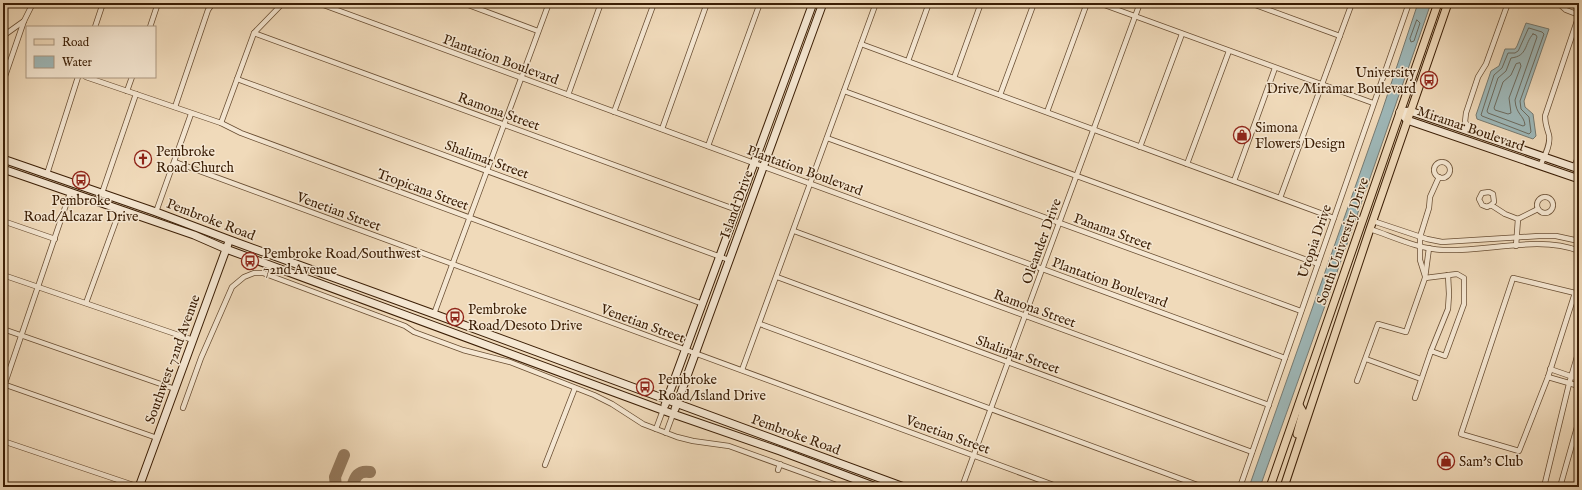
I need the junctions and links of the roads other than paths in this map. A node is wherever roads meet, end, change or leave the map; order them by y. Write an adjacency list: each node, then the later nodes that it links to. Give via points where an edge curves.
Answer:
1 (33, 3): 31 (street)
2 (104, 3): 32 (street)
3 (158, 3): 33 (street)
4 (213, 3): 57 (street, via 208,10)
5 (283, 3): 35 (street)
6 (318, 3): 46 (street, Plantation Boulevard)
7 (463, 3): 34 (street)
8 (549, 3): 34 (street)
9 (601, 3): 54 (street)
10 (654, 3): 59 (street)
11 (707, 3): 66 (street)
12 (760, 3): 70 (street)
13 (813, 3): 76 (main road, Island Drive)
14 (823, 3): 79 (main road, Island Drive)
15 (876, 3): 39 (street)
16 (929, 3): 41 (street)
17 (981, 3): 47 (street)
18 (1034, 3): 55 (street)
19 (1087, 3): 60 (street)
20 (1099, 3): 30 (street)
21 (1140, 3): 30 (street, Oleander Drive)
22 (1250, 3): 38 (street)
23 (1352, 3): 38 (street)
24 (1409, 3): 56 (street, Utopia Drive)
25 (1438, 3): 61 (main road, South University Drive)
26 (1448, 3): 58 (main road, South University Drive)
27 (1508, 3): 68 (street, via 1466,114 1465,122)
28 (1558, 3): 29 (street, via 1566,10)
29 (1579, 15): 73 (street, via 1545,116 1549,144)
30 (1136, 16): 36 (street); 67 (street, Oleander Drive)
31 (24, 21): 37 (street); 49 (street)
32 (95, 26)
33 (150, 26)
34 (538, 31): 46 (street)
35 (254, 33): 48 (street); 65 (street, Ramona Street)
36 (1182, 34): 40 (street); 71 (street)
37 (3, 36)
38 (1340, 36): 50 (street)
39 (861, 44): 41 (street); 52 (street)
40 (1229, 51): 42 (street); 77 (street)
41 (908, 61): 47 (street)
42 (1275, 68): 50 (street); 88 (street)
43 (78, 78): 84 (street)
44 (89, 78): 51 (street, Tropicana Street)
45 (132, 78): 51 (street)
46 (521, 78): 54 (street, Plantation Boulevard); 65 (street)
47 (954, 78): 55 (street)
48 (237, 79): 64 (street); 83 (street, Shalimar Street)
49 (3, 82)
50 (1322, 84): 56 (street); 93 (street)
51 (127, 91): 53 (street, Tropicana Street)
52 (844, 91): 69 (street); 85 (street)
53 (136, 94): 57 (street, Tropicana Street); 92 (street)
54 (568, 95): 59 (street, Plantation Boulevard)
55 (1000, 95): 60 (street)
56 (1374, 103): 101 (street, Utopia Drive)
57 (175, 107): 62 (street, Tropicana Street)
58 (1410, 111): 61 (main road, Miramar Boulevard); 63 (main road, South University Drive); 68 (main road, Miramar Boulevard)
59 (614, 112): 66 (street, Plantation Boulevard)
60 (1047, 112): 67 (street)
61 (1400, 112): 63 (main road, Miramar Boulevard); 163 (main road, South University Drive)
62 (191, 114): 64 (street, Tropicana Street); 75 (street)
63 (1407, 120): 80 (main road, Miramar Boulevard); 104 (main road, South University Drive)
64 (221, 124): 100 (street, Tropicana Street)
65 (504, 124): 83 (street); 98 (street, Ramona Street)
66 (662, 129): 70 (street, Plantation Boulevard)
67 (1094, 130): 71 (street); 85 (street, Oleander Drive)
68 (1475, 133): 73 (main road, Miramar Boulevard)
69 (827, 138): 90 (street); 105 (street, Panama Street)
70 (708, 146): 76 (street, Plantation Boulevard)
71 (1140, 147): 77 (street)
72 (1579, 154): 81 (street)
73 (1544, 157): 80 (street); 81 (main road, Miramar Boulevard)
74 (3, 159): 84 (main road, Pembroke Road)
75 (175, 162): 99 (street); 120 (street, Venetian Street)
76 (754, 163): 79 (street, Plantation Boulevard); 98 (main road, Island Drive)
77 (1187, 164): 88 (street)
78 (3, 165): 84 (main road, via 33,175)
79 (763, 166): 90 (street, Plantation Boulevard); 119 (main road, Island Drive)
80 (1540, 166): 87 (main road, Miramar Boulevard)
81 (1577, 169)
82 (3, 170): 89 (main road, Pembroke Road)
83 (487, 171): 100 (street); 118 (street, Shalimar Street)
84 (47, 174): 92 (main road, Pembroke Road)
85 (1076, 176): 105 (street, Oleander Drive); 121 (street)
86 (1439, 177): 108 (street, via 1430,197)
87 (1579, 180)
88 (1234, 181): 93 (street)
89 (38, 182): 91 (main road, Pembroke Road); 92 (main road, via 47,179 93,194)
90 (810, 184): 107 (street); 122 (street, Plantation Boulevard)
91 (70, 192): 94 (main road, Pembroke Road); 110 (street)
92 (102, 193): 99 (main road, Pembroke Road)
93 (1280, 198): 101 (street)
94 (94, 201): 97 (main road, Pembroke Road); 99 (main road, via 103,199 148,214)
95 (1491, 205): 102 (street)
96 (1538, 209): 102 (street)
97 (120, 210): 116 (main road, Pembroke Road, via 194,235); 131 (street)
98 (737, 210): 118 (main road, Island Drive)
99 (156, 212): 111 (main road, Pembroke Road)
100 (469, 218): 120 (street); 132 (street, Tropicana Street)
101 (1334, 218): 121 (street, Utopia Drive)
102 (1518, 219): 109 (street)
103 (3, 221): 110 (street)
104 (1373, 221): 106 (main road, South University Drive); 108 (street)
105 (1060, 223): 122 (street, Oleander Drive); 133 (street, Panama Street)
106 (1370, 229): 113 (street); 178 (main road, South University Drive)
107 (794, 231): 125 (street); 135 (street, Ramona Street)
108 (1420, 237): 109 (street, via 1442,242); 113 (street)
109 (1517, 238): 112 (street, via 1556,236); 114 (street)
110 (55, 239): 128 (street)
111 (230, 240): 116 (main road, Southwest 72nd Avenue); 129 (main road, Pembroke Road)
112 (1579, 241)
113 (1420, 246): 115 (street); 126 (street, via 1420,260)
114 (1516, 246): 115 (street, via 1457,250); 117 (street, via 1550,244)
115 (1429, 248): 126 (street)
116 (226, 249): 127 (main road, Pembroke Road); 139 (main road, Southwest 72nd Avenue)
117 (1579, 251)
118 (720, 257): 119 (street, Shalimar Street); 132 (main road, Island Drive)
119 (729, 260): 143 (main road, Island Drive)
120 (453, 264): 134 (street); 140 (street, Venetian Street)
121 (1318, 264): 133 (street, Utopia Drive)
122 (1042, 269): 135 (street, Oleander Drive); 144 (street, Plantation Boulevard)
123 (3, 275): 128 (street)
124 (1448, 275): 126 (street); 142 (street, via 1448,309); 142 (street, via 1457,274 1464,278 1464,304 1445,356)
125 (776, 277): 136 (street); 146 (street, Shalimar Street)
126 (1425, 278): 145 (street, via 1406,332 1378,324)
127 (327, 286): 129 (main road, via 334,283 370,296); 130 (main road, Pembroke Road)
128 (38, 287): 131 (street); 138 (street)
129 (378, 294): 134 (main road, Pembroke Road)
130 (372, 302): 134 (main road, via 385,303 424,316); 166 (main road, Pembroke Road)
131 (86, 304): 139 (street)
132 (703, 304): 140 (main road, Island Drive)
133 (1301, 311): 144 (street, Utopia Drive)
134 (434, 314): 160 (main road, Pembroke Road)
135 (1025, 316): 146 (street, Oleander Drive); 162 (street, Ramona Street)
136 (760, 324): 148 (street); 165 (street)
137 (3, 329): 138 (street)
138 (22, 335): 155 (street); 158 (street)
139 (193, 340): 158 (main road, Southwest 72nd Avenue)
140 (685, 350): 143 (street, Venetian Street); 160 (main road, Island Drive)
141 (1579, 350): 150 (street)
142 (1431, 351): 151 (street)
143 (695, 354): 148 (street, Venetian Street); 161 (main road, Island Drive)
144 (1285, 358): 162 (street, Utopia Drive)
145 (1366, 359): 151 (street); 153 (street)
146 (1008, 363): 165 (street, Oleander Drive); 173 (street, Shalimar Street)
147 (1550, 369): 149 (street); 149 (street, via 1575,293 1513,278 1461,434 1519,451); 150 (street)
148 (742, 370): 174 (street, Venetian Street)
149 (1548, 377): 154 (street)
150 (1571, 377): 152 (street); 154 (street)
151 (1421, 379): 159 (street)
152 (1579, 379)
153 (1357, 381)
154 (1569, 384): 156 (street); 189 (street)
155 (3, 386): 171 (street)
156 (1579, 386)
157 (575, 388): 164 (street, via 510,362 463,350 269,274 259,273 249,274 239,280 230,291); 169 (street, via 612,404 636,421); 176 (street)
158 (175, 389): 171 (main road, Southwest 72nd Avenue)
159 (1415, 398)
160 (667, 400): 161 (main road, Pembroke Road); 166 (main road, Island Drive)
161 (676, 404): 167 (main road, Island Drive); 182 (main road, Pembroke Road)
162 (1269, 405): 173 (street, Utopia Drive)
163 (1299, 405): 178 (main road, via 1303,413 1287,467); 187 (main road, South University Drive)
164 (183, 408)
165 (991, 409): 174 (street, Oleander Drive); 185 (street)
166 (663, 410): 167 (main road, Pembroke Road); 169 (street)
167 (673, 414): 170 (street); 181 (main road, Pembroke Road)
168 (1579, 420): 190 (street)
169 (656, 429): 170 (street)
170 (666, 433): 175 (street, via 687,440 729,446)
171 (157, 438): 179 (main road, Southwest 72nd Avenue)
172 (3, 441): 179 (street)
173 (1252, 452): 186 (street, Utopia Drive)
174 (974, 456): 183 (street, Oleander Drive); 184 (street, Venetian Street)
175 (780, 464): 177 (street); 180 (street)
176 (545, 465)
177 (778, 470)
178 (1287, 477): 188 (main road, South University Drive)
179 (139, 487)
180 (842, 487)
181 (876, 487)
182 (904, 487)
183 (962, 487)
184 (1059, 487)
185 (1203, 487)
186 (1240, 487)
187 (1270, 487)
188 (1284, 487)
189 (1544, 487)
190 (1560, 487)

